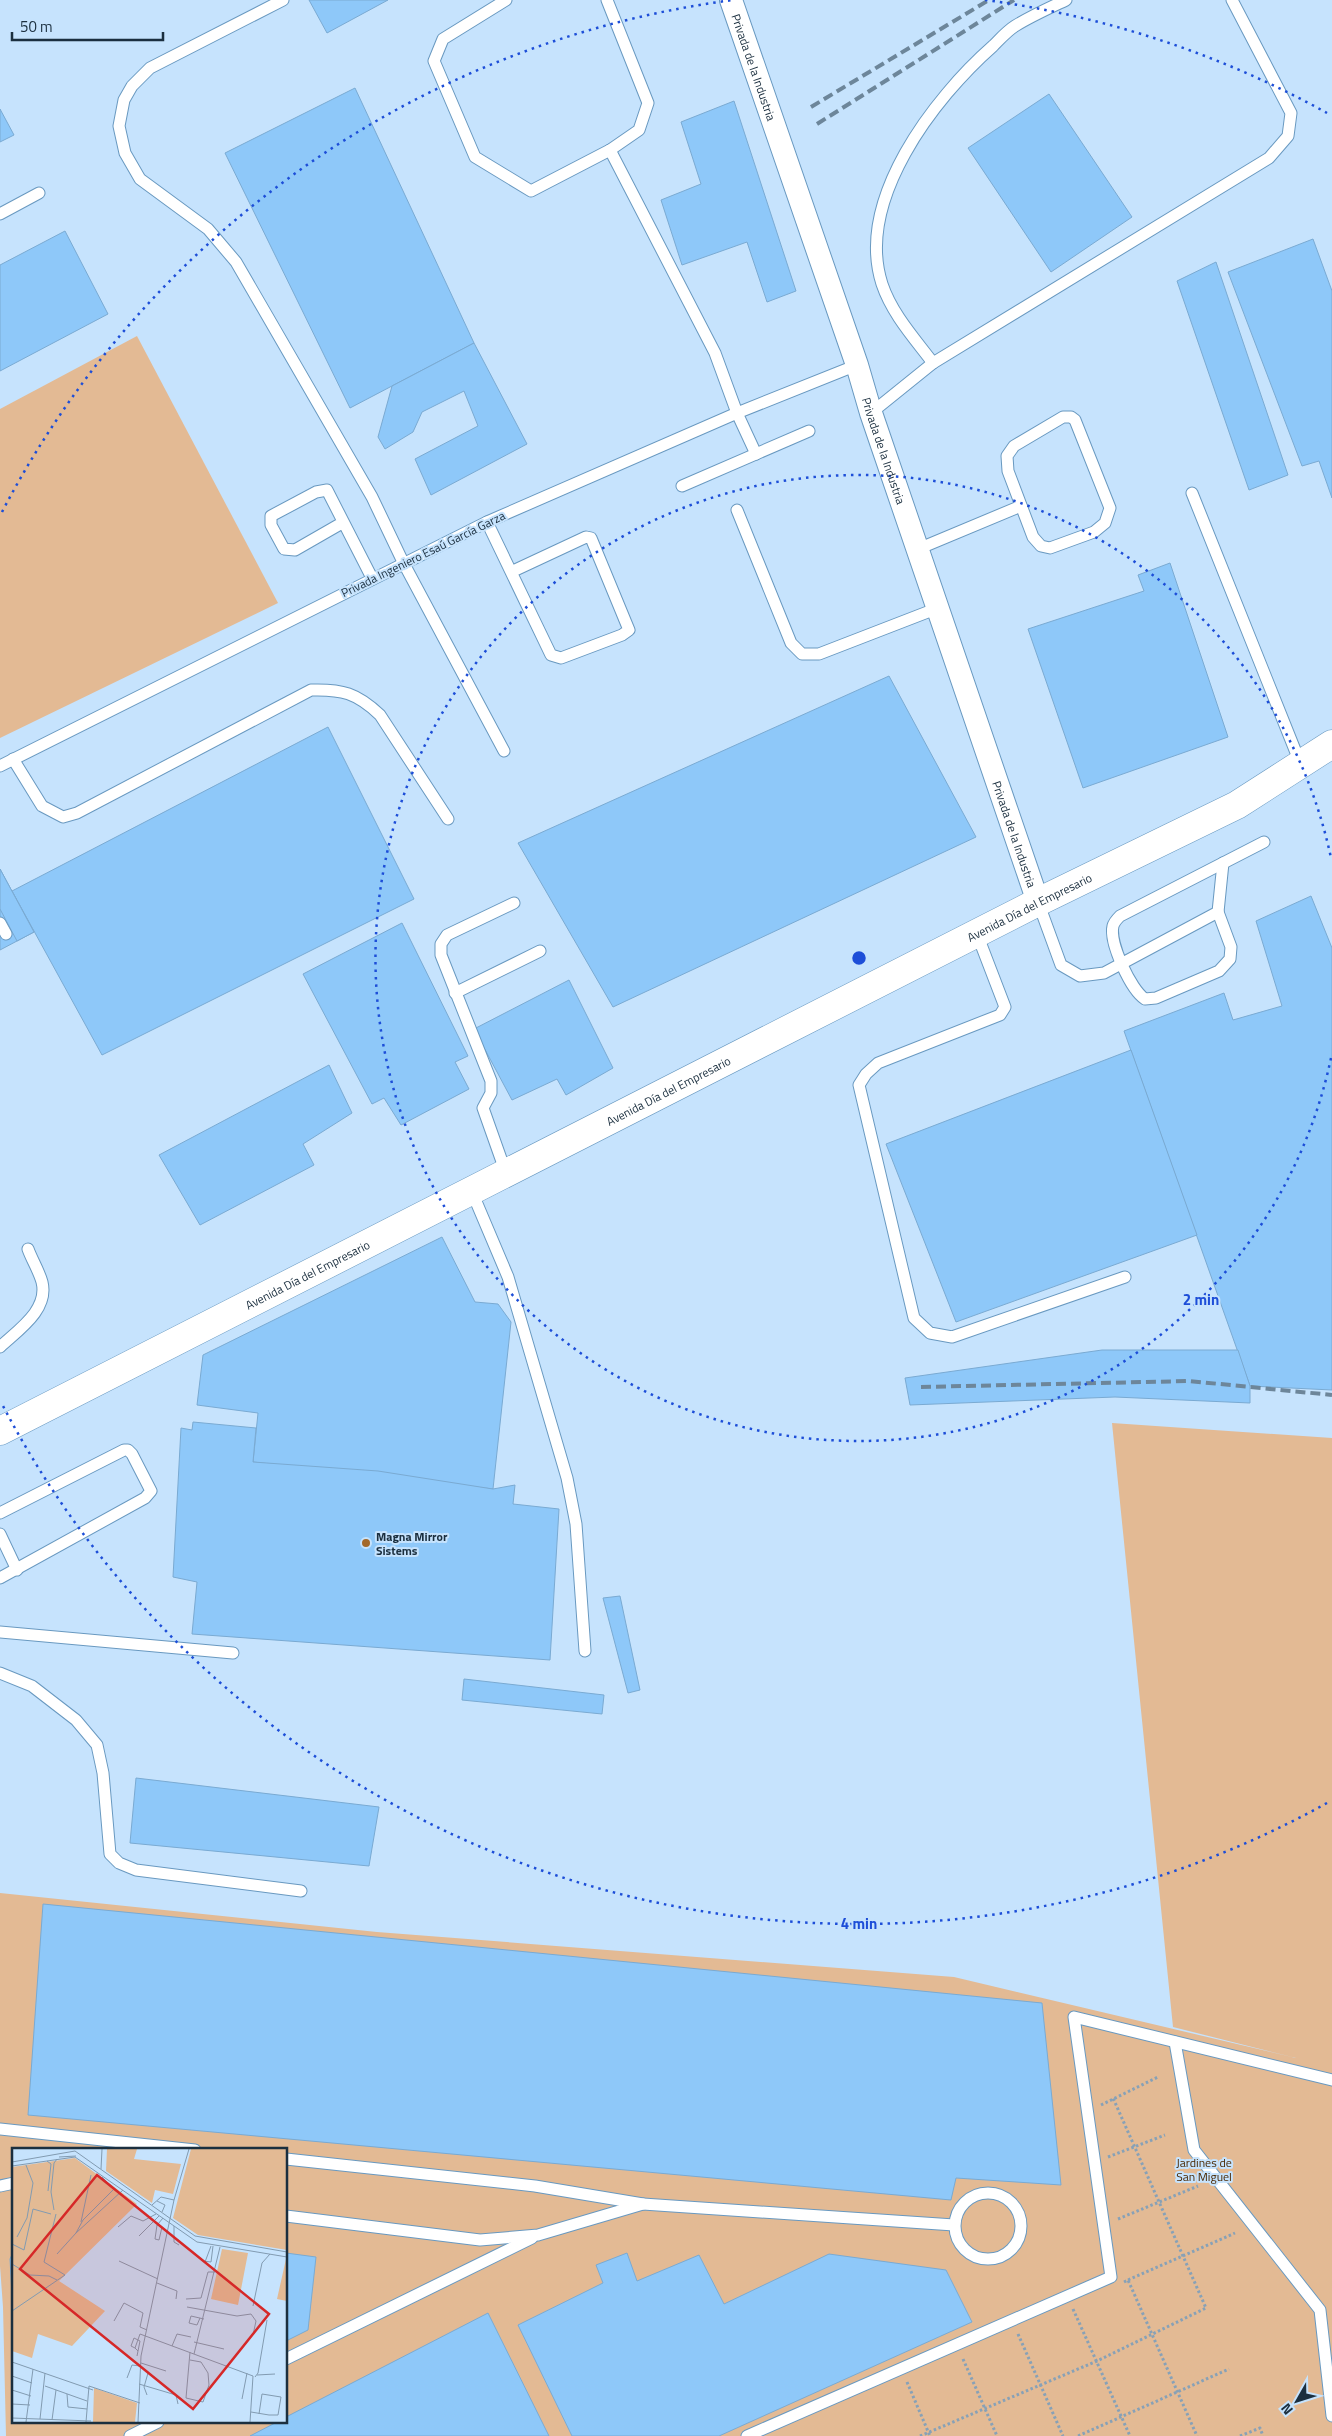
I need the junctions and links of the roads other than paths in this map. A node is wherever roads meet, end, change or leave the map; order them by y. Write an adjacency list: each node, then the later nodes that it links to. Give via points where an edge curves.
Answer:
1 (283, 0): 23 (lane, via 150,68 132,86 124,100 119,126 125,153 140,179 208,229 236,262 372,497)
2 (506, 0): 7 (lane, via 443,38 434,61 475,157 531,191)
3 (607, 0): 7 (lane, via 648,103 639,130)
4 (731, 0): 11 (street, Privada de la Industria)
5 (1066, 0): 10 (lane, via 1015,26 971,64 946,91 897,166 884,206 877,256 891,306)
6 (1232, 0): 10 (lane, via 1291,113 1288,136 1269,158)
7 (610, 150): 12 (lane, via 715,354)
8 (39, 194): 9 (lane)
9 (0, 214)
10 (933, 363): 13 (lane)
11 (857, 365): 12 (lane, Privada Ingeniero Esaú García Garza); 13 (street, Privada de la Industria)
12 (737, 413): 15 (lane); 20 (lane, Privada Ingeniero Esaú García Garza)
13 (871, 413): 22 (street, Privada de la Industria)
14 (809, 431): 15 (lane)
15 (756, 454): 16 (lane)
16 (682, 486)
17 (1192, 492): 30 (lane)
18 (1021, 506): 18 (lane, via 1008,471 1007,456 1014,446 1063,417 1071,417 1110,508 1105,523 1094,532 1050,548 1041,546 1033,537); 22 (lane)
19 (737, 510): 26 (lane, via 791,643 802,654 819,654)
20 (487, 522): 23 (lane, Privada Ingeniero Esaú García Garza); 24 (lane)
21 (342, 523): 21 (lane, via 327,490 316,492 271,516 271,525 284,549 295,550); 25 (lane)
22 (918, 549): 26 (street, Privada de la Industria)
23 (403, 562): 25 (lane, Privada Ingeniero Esaú García Garza); 28 (lane)
24 (511, 572): 24 (lane, via 551,655 561,658 629,630 591,538 586,537)
25 (372, 578): 29 (lane, Privada Ingeniero Esaú García Garza)
26 (938, 608): 35 (street, Privada de la Industria)
27 (1331, 747): 30 (street, Avenida Día del Empresario)
28 (504, 751)
29 (13, 759): 31 (lane, Privada Ingeniero Esaú García Garza); 32 (lane, via 42,806 63,817 77,813 311,690 334,689 366,702 380,715)
30 (1301, 765): 35 (street, Avenida Día del Empresario, via 1237,805)
31 (0, 766)
32 (448, 819)
33 (1264, 842): 34 (lane)
34 (1223, 863): 37 (lane); 40 (lane, via 1120,916 1113,924 1113,934)
35 (1038, 902): 38 (street, Avenida Día del Empresario); 40 (lane, via 1061,965 1080,976 1104,973)
36 (514, 903): 41 (lane, via 447,935 441,944 441,955)
37 (1218, 912): 40 (lane); 40 (lane, via 1231,946 1230,960 1219,970 1156,998 1145,999 1138,994)
38 (976, 934): 42 (street, Avenida Día del Empresario); 45 (lane, via 1002,995 1004,1007 1000,1015 878,1063 859,1085 914,1318 930,1333 952,1337)
39 (540, 951): 41 (lane)
40 (1122, 964)
41 (456, 993): 42 (lane, via 491,1081 491,1093 483,1108)
42 (506, 1174): 43 (street, Avenida Día del Empresario)
43 (472, 1192): 47 (street, Avenida Día del Empresario); 53 (lane, via 508,1277 567,1478 576,1524)
44 (28, 1249): 46 (lane, via 42,1282 43,1298 37,1311)
45 (1126, 1277)
46 (0, 1347)
47 (0, 1431)
48 (0, 1513): 50 (lane, via 124,1450 132,1454 151,1490 145,1498)
49 (0, 1534): 50 (lane)
50 (17, 1570): 51 (lane)
51 (0, 1578)
52 (0, 1632): 54 (lane)
53 (585, 1652)
54 (233, 1653)
55 (0, 1673): 56 (lane, via 32,1686 76,1720 97,1745 103,1773 110,1854 119,1863 136,1870)
56 (301, 1891)
57 (1175, 2042): 58 (lane); 68 (lane, via 1194,2150 1320,2310); 71 (lane, via 1074,2017 1110,2277)
58 (1332, 2080)
59 (0, 2129): 60 (lane)
60 (113, 2145): 61 (lane)
61 (162, 2148)
62 (288, 2159): 63 (lane, via 536,2186)
63 (643, 2204): 65 (lane); 66 (lane)
64 (288, 2216): 66 (lane, via 480,2240)
65 (954, 2225): 65 (lane, via 956,2236 968,2253 988,2259 999,2258 1008,2252 1020,2234 1020,2222 1010,2203 1002,2196 991,2194 980,2194 966,2202)
66 (538, 2235): 67 (lane)
67 (288, 2358)
68 (1332, 2416)
69 (154, 2424): 70 (lane)
70 (130, 2436)
71 (747, 2436)

